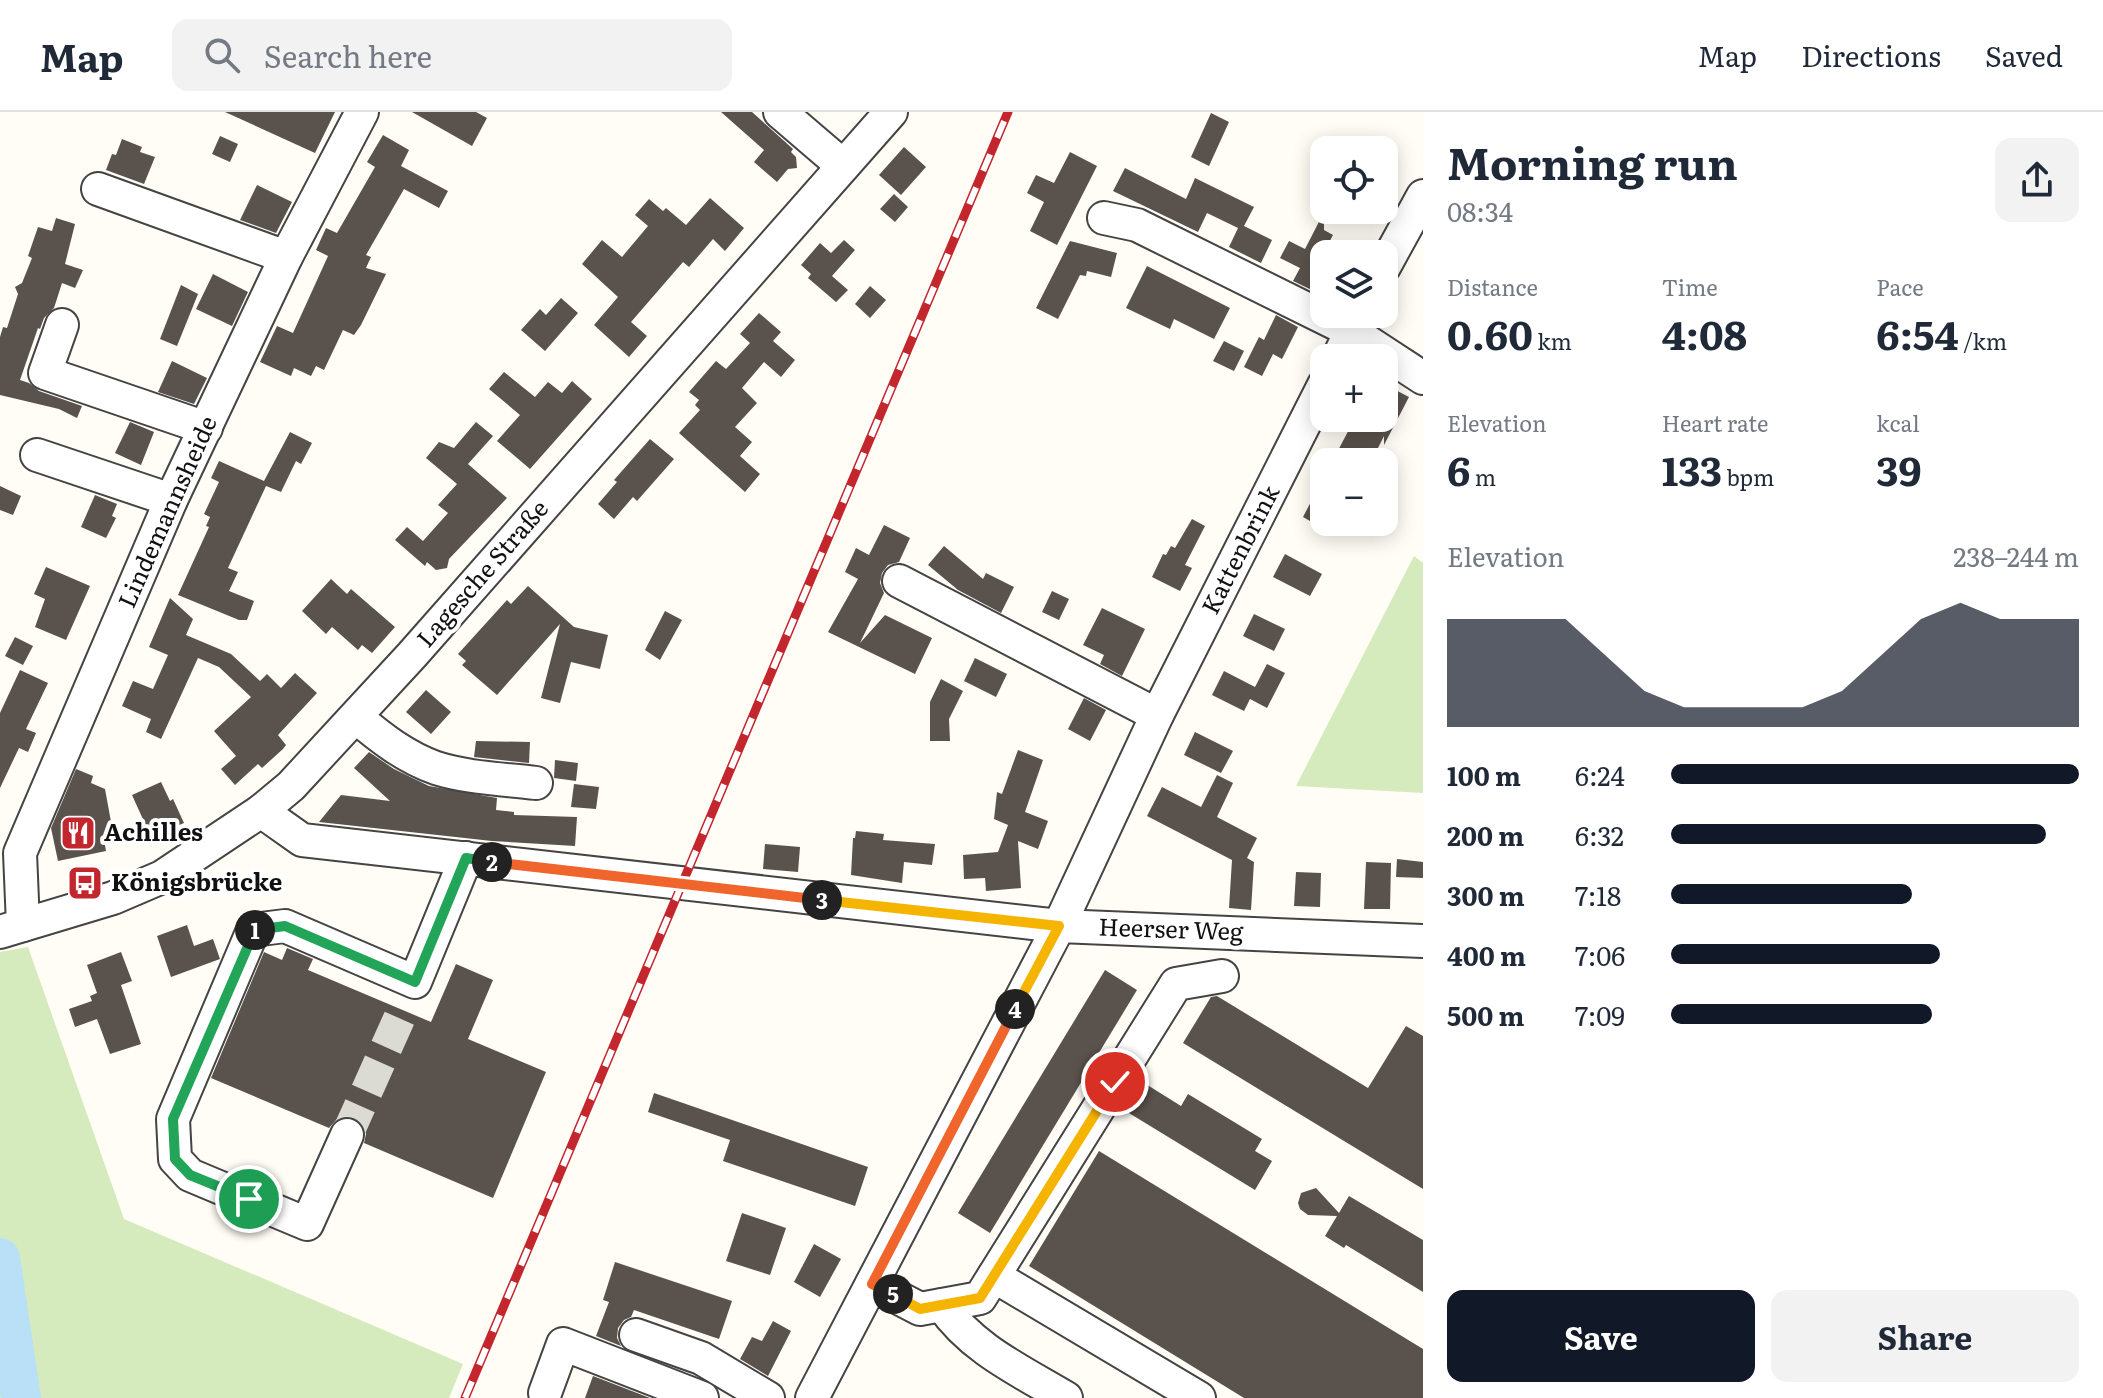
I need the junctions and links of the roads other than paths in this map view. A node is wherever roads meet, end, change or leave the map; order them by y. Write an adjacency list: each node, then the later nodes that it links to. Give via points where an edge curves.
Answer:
1 (362, 112): 9 (street, Lindemannsheide)
2 (780, 112): 4 (street)
3 (891, 112): 4 (street, Lagesche Straße)
4 (843, 166): 19 (street, Lagesche Straße)
5 (98, 189): 9 (street)
6 (1423, 196): 8 (street)
7 (1104, 218): 11 (street, via 1137,225)
8 (1398, 242)
9 (286, 257): 14 (street, Lindemannsheide)
10 (62, 325): 14 (street, via 45,373)
11 (1350, 334): 12 (street)
12 (1423, 378)
13 (1310, 413): 18 (street, Kattenbrink)
14 (206, 428): 16 (street, Lindemannsheide)
15 (37, 455): 16 (street)
16 (171, 500): 24 (street, Lindemannsheide, via 20,853)
17 (899, 581): 18 (street)
18 (1157, 715): 23 (street, Kattenbrink)
19 (356, 717): 20 (street, via 387,743 440,769); 21 (street, Lagesche Straße)
20 (536, 783)
21 (261, 811): 22 (street, Heerser Weg, via 302,840); 24 (street, Lagesche Straße, via 162,877)
22 (466, 858): 23 (street, Heerser Weg); 27 (street, via 409,996 285,926 253,930 173,1119 175,1159 190,1175 307,1224)
23 (1059, 926): 25 (street, Heerser Weg); 29 (street, Kattenbrink)
24 (11, 929)
25 (1423, 941)
26 (1222, 976): 28 (street, via 1176,984)
27 (347, 1135)
28 (994, 1276): 30 (street, via 980,1298); 37 (street)
29 (872, 1284): 30 (street, via 920,1309); 35 (street, Kattenbrink)
30 (942, 1305): 36 (street, via 975,1343)
31 (636, 1335): 34 (street, via 701,1358)
32 (545, 1393): 33 (street, via 563,1344)
33 (702, 1398)
34 (768, 1398)
35 (812, 1398)
36 (1066, 1398)
37 (1199, 1398)

